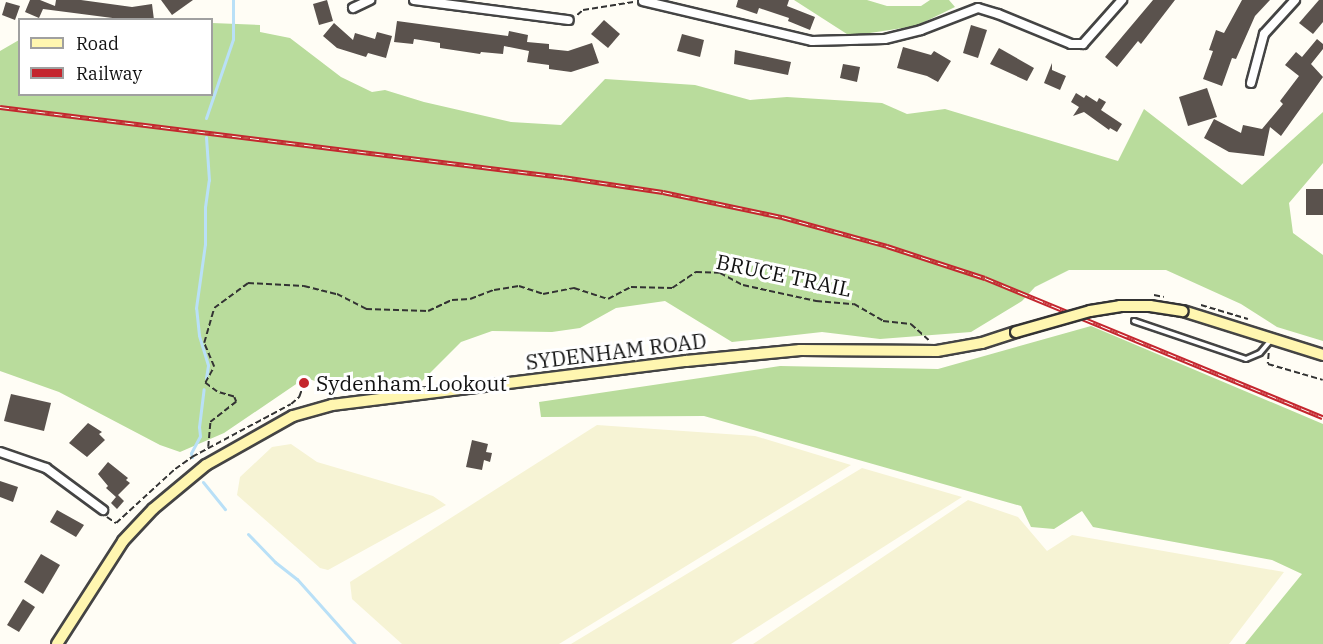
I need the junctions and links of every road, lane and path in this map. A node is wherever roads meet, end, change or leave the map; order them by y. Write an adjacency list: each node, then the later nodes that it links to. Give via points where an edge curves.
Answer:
1 (370, 0): 7 (street)
2 (414, 0): 6 (street)
3 (1122, 0): 5 (street, via 1083,44 1071,44 978,8 885,39 812,41)
4 (1295, 0): 9 (street, via 1264,34)
5 (642, 1): 8 (path, via 583,10)
6 (469, 3): 8 (street)
7 (353, 8)
8 (569, 20)
9 (1251, 83)
10 (1134, 321): 11 (lane, via 1246,359 1260,353)
11 (1272, 339): 13 (main road, SYDENHAM ROAD); 14 (path, via 1268,364); 19 (main road, SYDENHAM ROAD, bridge, via 1183,311 1120,306 937,351 800,350 332,405 293,416 206,465 153,509 123,541)
12 (933, 344): 16 (path, BRUCE TRAIL, via 911,324 883,321 854,304 816,301 743,285 720,273 696,272 672,288 632,287 608,299 574,288 543,294 519,286 452,300 428,311 366,309 337,294 304,286 248,283 214,308 204,343 214,367 205,383 234,397 236,402 210,422)
13 (1323, 355)
14 (1323, 380)
15 (304, 384): 16 (path, via 291,404)
16 (208, 447): 18 (path, via 116,523)
17 (0, 452): 18 (street, via 46,468)
18 (103, 510)
19 (57, 644)

